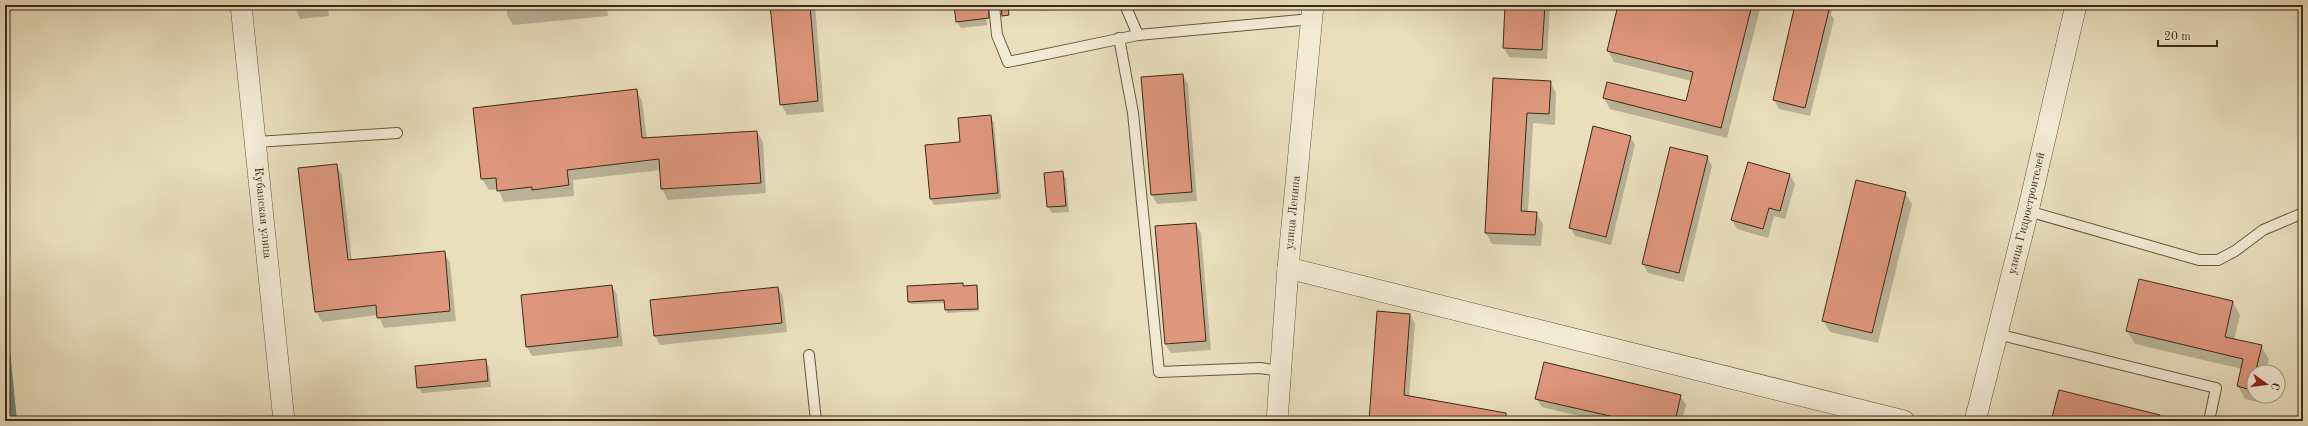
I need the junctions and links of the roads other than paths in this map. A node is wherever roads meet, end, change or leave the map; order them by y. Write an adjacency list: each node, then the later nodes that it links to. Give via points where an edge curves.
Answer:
1 (241, 5): 9 (street, Кубанская улица)
2 (994, 5): 7 (lane, via 997,35 1008,62)
3 (1124, 5): 6 (lane)
4 (2076, 5): 10 (street, улица Гидростроителей)
5 (1312, 12): 6 (lane); 12 (street, улица Ленина)
6 (1138, 35): 7 (lane)
7 (1119, 38): 15 (lane, via 1133,113 1159,372 1260,368)
8 (397, 133): 9 (lane)
9 (256, 142): 16 (street, Кубанская улица)
10 (2028, 211): 11 (lane, via 2199,260 2218,260 2263,230); 13 (street, улица Гидростроителей)
11 (2303, 213)
12 (1288, 268): 15 (street, улица Ленина); 19 (street)
13 (1997, 334): 20 (street, улица Гидростроителей); 21 (lane, via 2216,388)
14 (809, 355): 17 (lane)
15 (1280, 371): 18 (street, улица Ленина)
16 (284, 421)
17 (816, 421)
18 (1277, 421)
19 (1904, 421)
20 (1975, 421)
21 (2209, 421)

